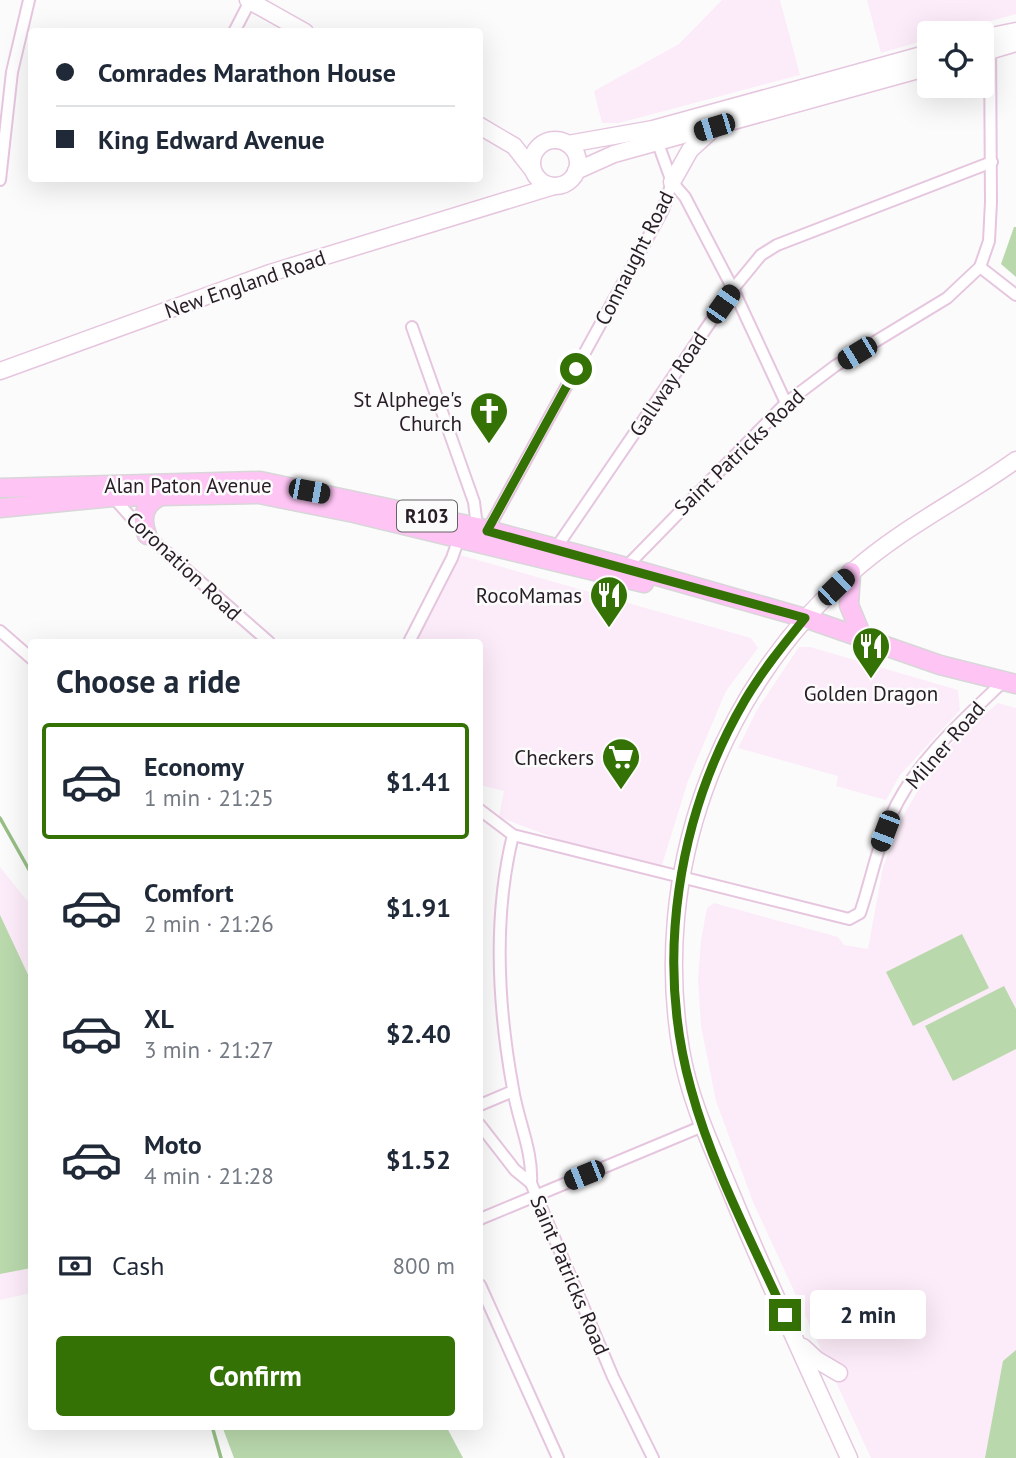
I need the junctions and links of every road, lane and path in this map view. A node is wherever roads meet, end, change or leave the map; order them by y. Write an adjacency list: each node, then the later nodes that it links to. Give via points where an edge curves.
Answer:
1 (29, 0): 21 (street, via 12,72)
2 (249, 1): 3 (street); 4 (street)
3 (236, 28)
4 (298, 28)
5 (1016, 31): 6 (street)
6 (994, 41)
7 (1016, 43): 8 (street)
8 (994, 44)
9 (917, 57): 14 (street)
10 (917, 70): 12 (street)
11 (989, 98): 18 (street)
12 (714, 127): 14 (street); 22 (street, via 690,150)
13 (483, 128): 15 (street)
14 (655, 137): 16 (street); 20 (street); 22 (street, Connaught Road)
15 (504, 138): 17 (street); 19 (street)
16 (568, 144): 17 (street, via 557,140); 20 (street, via 576,153)
17 (540, 145): 19 (street, via 533,155)
18 (992, 162): 25 (street, via 989,241); 26 (street, Gallway Road, via 777,245 757,259)
19 (533, 171): 23 (street, via 542,182); 24 (street, New England Road, via 520,188)
20 (576, 171): 23 (street, via 570,180)
21 (0, 180)
22 (672, 182): 26 (street, via 685,197); 36 (street, Connaught Road, via 663,210)
23 (554, 186): 24 (street, New England Road)
24 (491, 205): 29 (street, New England Road, via 270,273)
25 (980, 267): 27 (street); 30 (street, Saint Patricks Road, via 947,298 835,366)
26 (733, 289): 30 (street); 39 (street, Gallway Road)
27 (1016, 295)
28 (412, 327): 36 (street)
29 (1, 372)
30 (786, 402): 40 (street, Saint Patricks Road)
31 (1016, 460): 41 (street, via 913,525)
32 (0, 488): 33 (main road, Alan Paton Avenue / R103)
33 (109, 491): 34 (main road, Alan Paton Avenue / R103); 35 (main road, Alan Paton Avenue / R103); 36 (main road, Alan Paton Avenue / R103, via 260,481); 37 (street, Coronation Road)
34 (164, 495): 37 (main road, via 146,508); 38 (main road, Alan Paton Avenue / R103, via 259,494)
35 (0, 508)
36 (482, 529): 39 (main road, Alan Paton Avenue / R103)
37 (147, 535): 44 (street, Coronation Road)
38 (459, 538): 42 (main road, Alan Paton Avenue / R103); 45 (street)
39 (556, 548): 40 (main road, Alan Paton Avenue / R103)
40 (626, 566): 42 (main road, Alan Paton Avenue / R103)
41 (851, 572): 42 (street); 46 (main road, via 849,605)
42 (801, 623): 46 (main road, Alan Paton Avenue / R103); 48 (main road, Alan Paton Avenue / R103, via 895,660); 52 (street, via 736,716 710,774)
43 (0, 631): 47 (street)
44 (266, 639)
45 (411, 639)
46 (863, 639): 48 (main road, Alan Paton Avenue / R103)
47 (28, 656)
48 (940, 665): 49 (main road, Alan Paton Avenue / R103)
49 (1010, 682): 52 (street, Milner Road, via 965,717 904,791 878,848 856,917 841,919)
50 (483, 812): 51 (street)
51 (513, 835): 52 (street); 53 (street, Saint Patricks Road, via 502,897 501,938)
52 (680, 874): 55 (street, via 675,923 678,1023 685,1068)
53 (513, 1091): 54 (street); 57 (street, Saint Patricks Road)
54 (483, 1104)
55 (703, 1126): 58 (street); 61 (street)
56 (483, 1129): 57 (street, via 509,1164)
57 (531, 1183): 58 (street, Saint Patricks Road)
58 (537, 1195): 59 (street); 64 (street, Saint Patricks Road, via 613,1377)
59 (483, 1218)
60 (483, 1293): 63 (street)
61 (794, 1337): 62 (street, via 811,1356); 65 (street)
62 (839, 1373)
63 (558, 1458)
64 (653, 1458)
65 (849, 1458)

